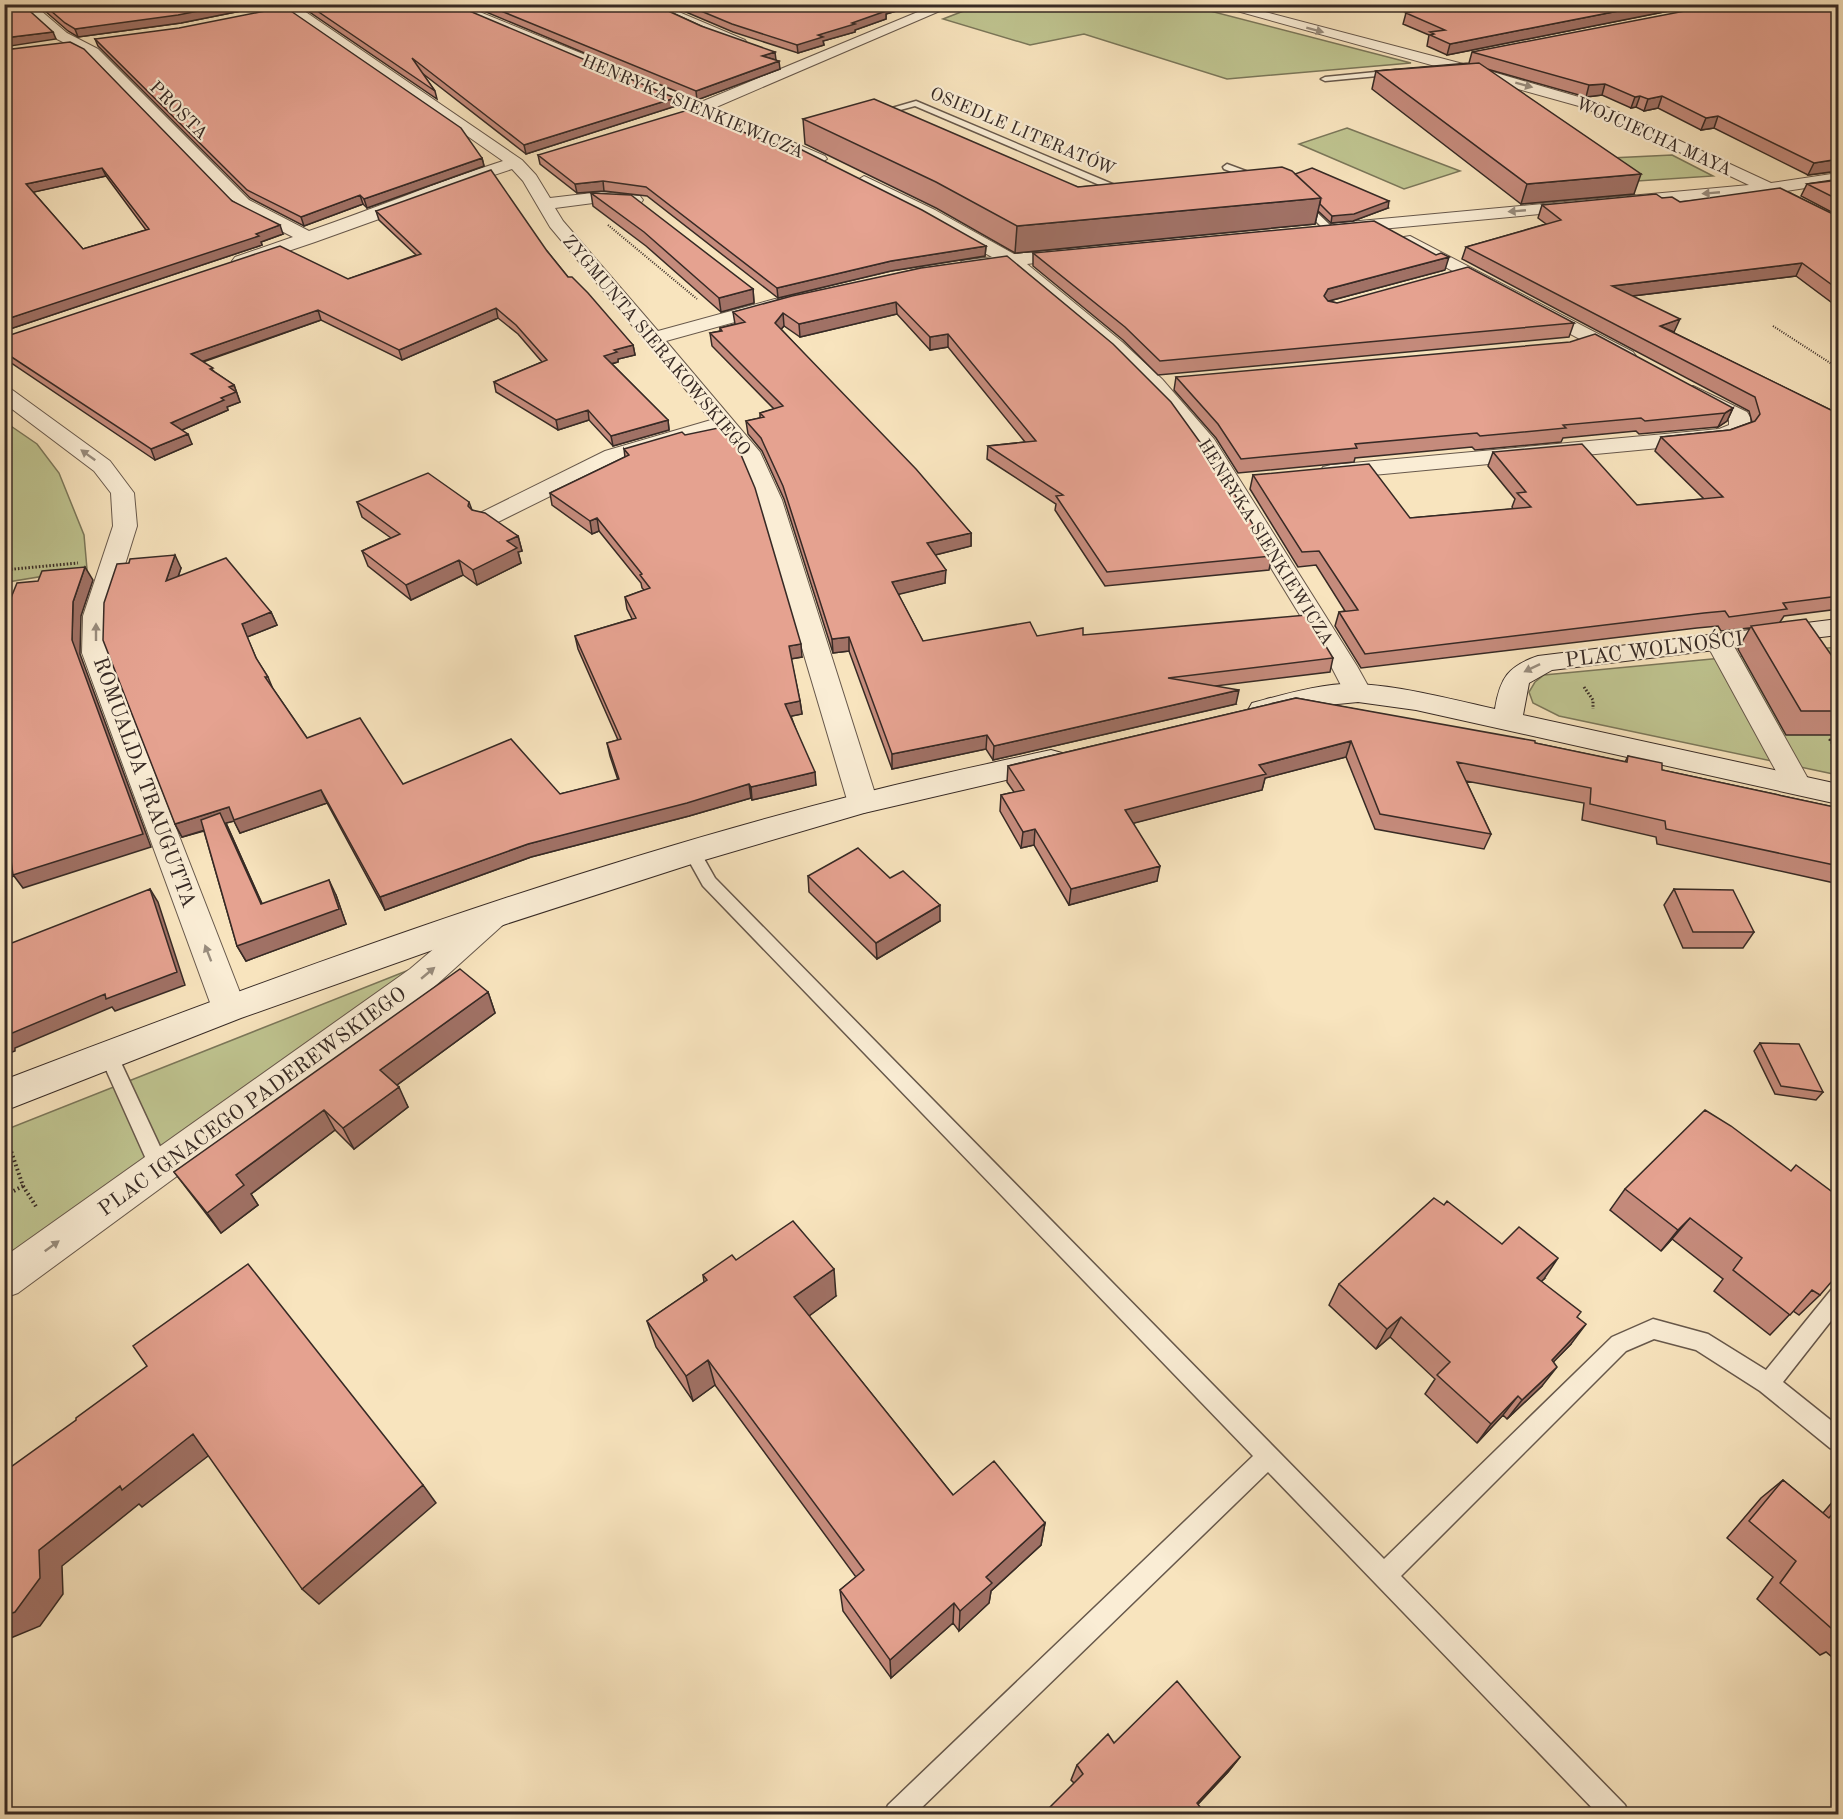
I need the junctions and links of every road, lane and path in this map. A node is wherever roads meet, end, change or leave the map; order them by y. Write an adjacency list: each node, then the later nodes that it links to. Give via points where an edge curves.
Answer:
1 (25, 4): 12 (street, PROSTA)
2 (447, 4): 22 (street, HENRYKA SIENKIEWICZA)
3 (648, 4): 14 (street)
4 (950, 4): 10 (street)
5 (1218, 4): 17 (street, WOJCIECHA MAYA, one-way to 17)
6 (1823, 4): 8 (street)
7 (287, 7): 25 (street, ZYGMUNTA SIERAKOWSKIEGO)
8 (1839, 9)
9 (903, 12): 10 (street)
10 (919, 18): 18 (street)
11 (99, 40): 12 (street)
12 (75, 43): 13 (street); 39 (street, PROSTA, via 93,52 243,204)
13 (51, 46)
14 (757, 49)
15 (784, 57): 18 (street)
16 (1465, 57): 17 (street)
17 (1442, 63): 19 (lane); 29 (street, WOJCIECHA MAYA, one-way to 29, via 1591,105)
18 (809, 64): 22 (street)
19 (1426, 70)
20 (1404, 72): 21 (lane)
21 (1325, 79)
22 (701, 108): 23 (street); 41 (street, HENRYKA SIENKIEWICZA, via 843,171)
23 (678, 116)
24 (892, 117): 31 (lane, OSIEDLE LITERATÓW, via 882,112 916,103 1133,199)
25 (521, 161): 32 (street, ZYGMUNTA SIERAKOWSKIEGO); 39 (street, via 434,189)
26 (1227, 167): 28 (lane)
27 (1839, 178): 29 (street)
28 (1271, 184)
29 (1769, 188): 35 (street, one-way to 35); 36 (street, WOJCIECHA MAYA)
30 (1291, 193): 37 (lane)
31 (1122, 203)
32 (545, 204): 33 (street, via 621,196); 52 (street, ZYGMUNTA SIERAKOWSKIEGO, via 556,223)
33 (649, 209)
34 (606, 223): 48 (path)
35 (1380, 225): 37 (street); 44 (street)
36 (1839, 225)
37 (1329, 229): 38 (street)
38 (1305, 231)
39 (309, 238): 42 (street)
40 (1094, 252): 41 (street)
41 (1011, 260): 43 (street); 57 (street, HENRYKA SIENKIEWICZA)
42 (219, 268)
43 (950, 268)
44 (1467, 272): 45 (street); 51 (street)
45 (1445, 278)
46 (755, 292): 49 (street)
47 (794, 301): 49 (street)
48 (704, 305)
49 (773, 306): 52 (street)
50 (1773, 326): 55 (path)
51 (1593, 338): 53 (street); 54 (street)
52 (652, 339): 60 (street, ZYGMUNTA SIERAKOWSKIEGO)
53 (1564, 347)
54 (1646, 366)
55 (1839, 368)
56 (1179, 381): 57 (street)
57 (1155, 383): 63 (street, HENRYKA SIENKIEWICZA, via 1206,444)
58 (1677, 383): 61 (street, via 1739,417 1740,428 1723,435)
59 (4, 393): 65 (street, ROMUALDA TRAUGUTTA, one-way to 59, via 125,526 122,493 102,466)
60 (725, 423): 64 (street, via 613,456); 78 (street, ZYGMUNTA SIERAKOWSKIEGO, via 748,452 770,500)
61 (1313, 474)
62 (1254, 479): 63 (street)
63 (1231, 482): 69 (street, HENRYKA SIENKIEWICZA)
64 (486, 519)
65 (114, 560): 66 (path); 81 (street, ROMUALDA TRAUGUTTA, one-way to 65, via 95,653 96,616)
66 (4, 570)
67 (1839, 627): 68 (street, PLAC WOLNOŚCI)
68 (1719, 641): 71 (street, PLAC WOLNOŚCI, one-way to 71, via 1563,660 1528,668 1516,678); 75 (street)
69 (1358, 693): 70 (street, via 1317,697); 71 (street, via 1416,700)
70 (1237, 716)
71 (1508, 720): 75 (street)
72 (1839, 740): 73 (path, via 1830,740)
73 (1839, 752)
74 (1078, 753): 78 (street, PLAC IGNACEGO PADEREWSKIEGO)
75 (1797, 784): 76 (street); 77 (street)
76 (1839, 787)
77 (1839, 794)
78 (863, 803): 79 (street, PLAC IGNACEGO PADEREWSKIEGO)
79 (692, 852): 80 (street, PLAC IGNACEGO PADEREWSKIEGO); 91 (lane, via 709,882)
80 (494, 915): 81 (street, PLAC IGNACEGO PADEREWSKIEGO); 85 (street, PLAC IGNACEGO PADEREWSKIEGO, one-way to 80, via 422,978)
81 (229, 1008): 82 (street, PLAC IGNACEGO PADEREWSKIEGO)
82 (108, 1054): 83 (street, PLAC IGNACEGO PADEREWSKIEGO); 85 (lane)
83 (4, 1096)
84 (4, 1155): 86 (path, via 11,1151 23,1186)
85 (160, 1168): 87 (street, PLAC IGNACEGO PADEREWSKIEGO, one-way to 85)
86 (4, 1196)
87 (4, 1280)
88 (1839, 1297): 89 (lane)
89 (1768, 1384): 90 (lane); 92 (lane, via 1701,1341 1653,1329 1619,1344)
90 (1839, 1440)
91 (1268, 1457): 92 (lane); 93 (lane)
92 (1384, 1576): 94 (lane)
93 (897, 1815)
94 (1616, 1815)

